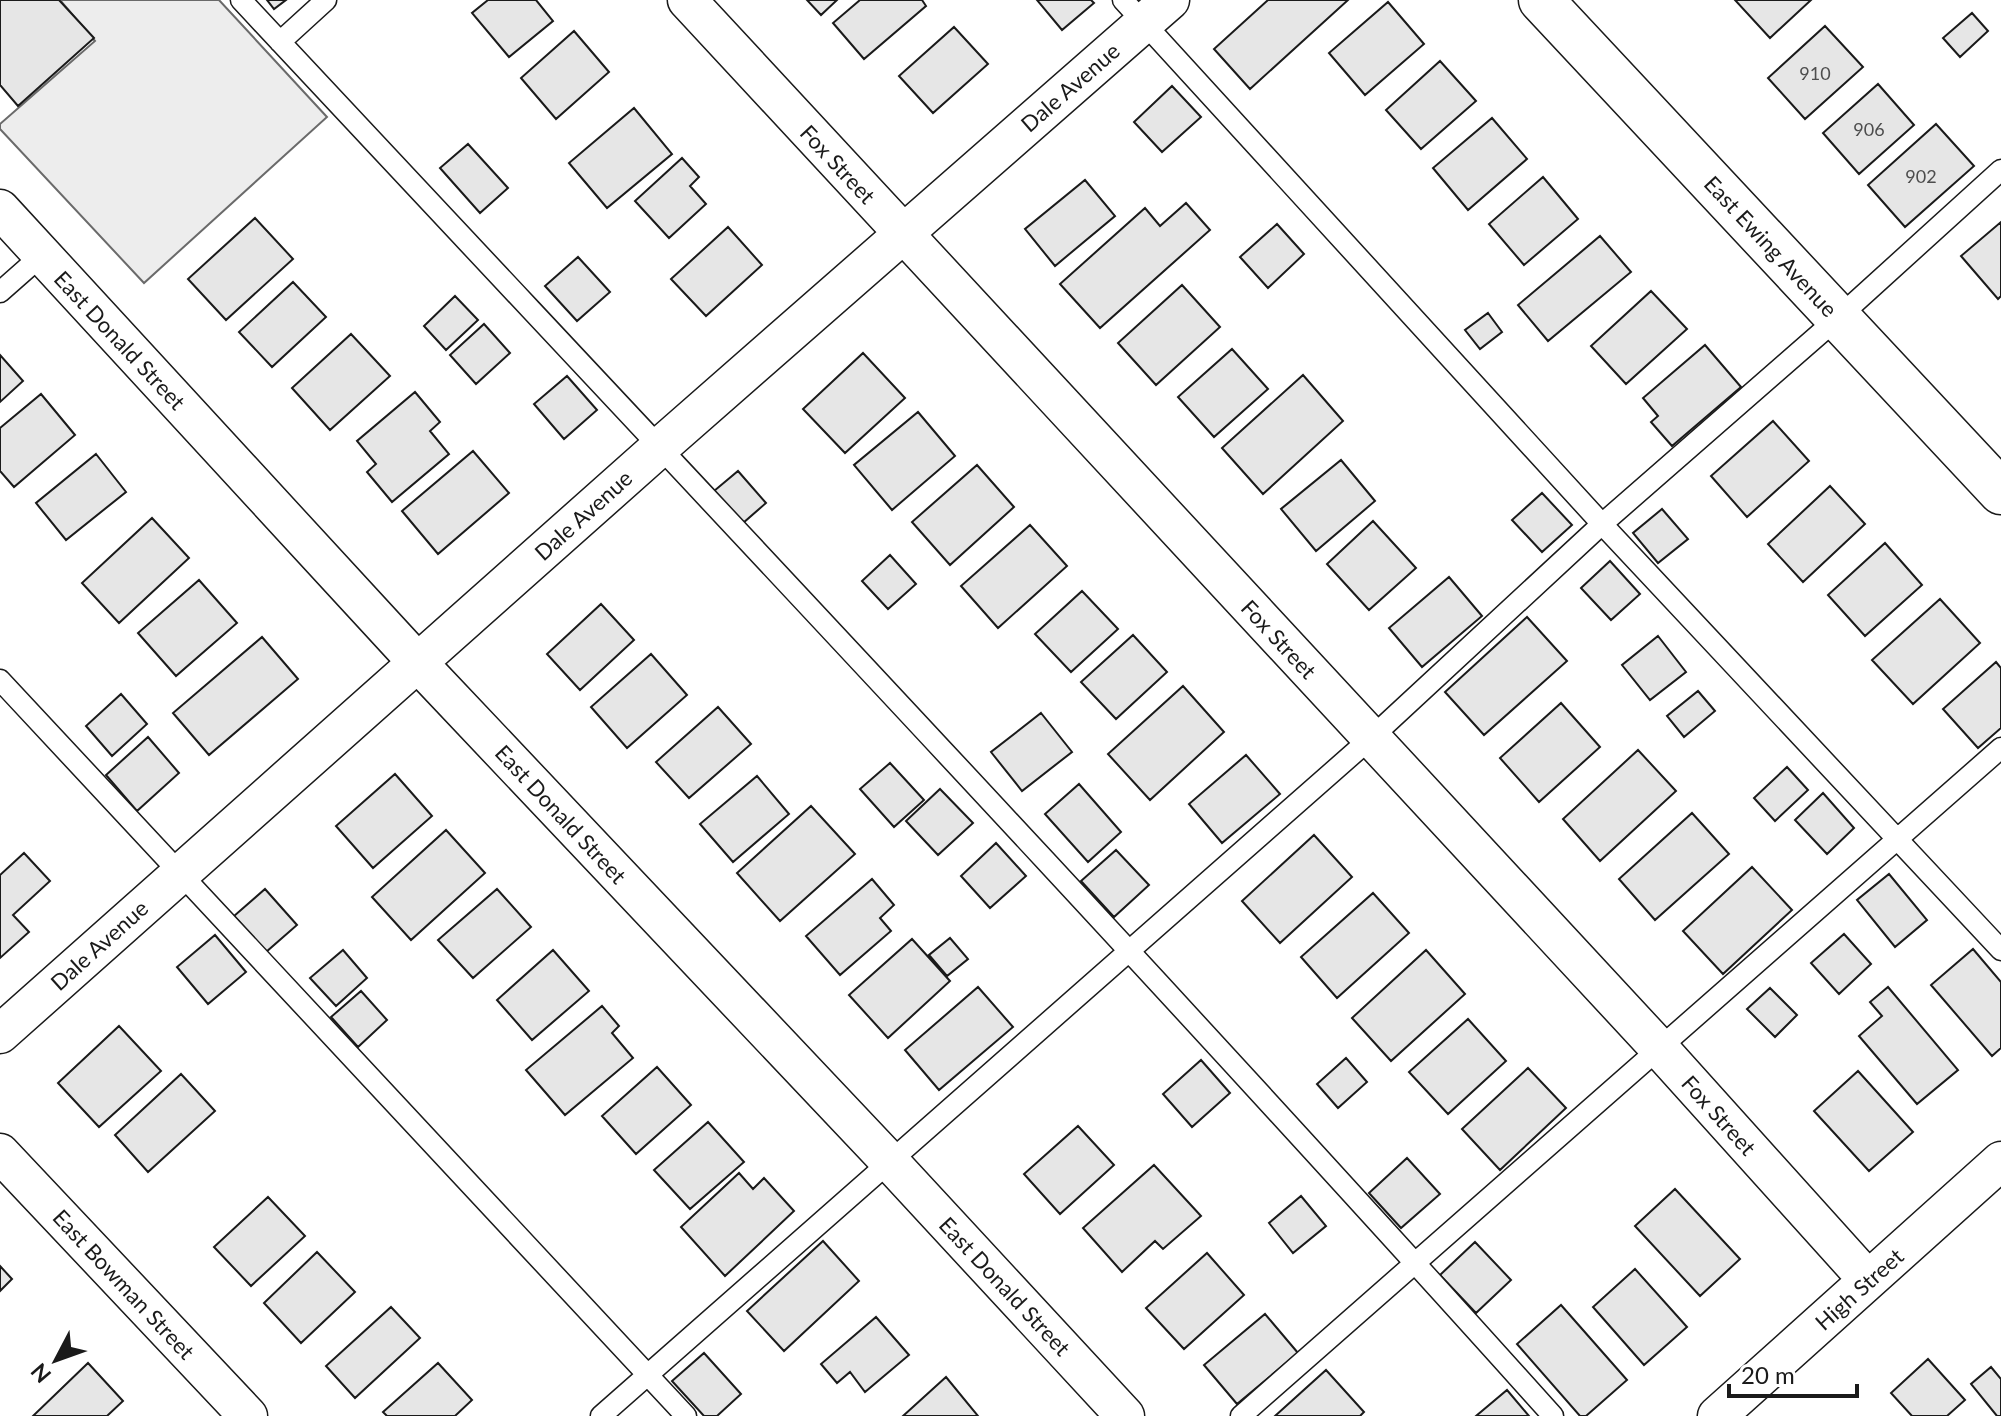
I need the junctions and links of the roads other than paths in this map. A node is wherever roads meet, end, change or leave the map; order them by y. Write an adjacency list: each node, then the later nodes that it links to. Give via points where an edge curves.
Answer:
1 (241, 0): 6 (lane)
2 (326, 0): 6 (lane)
3 (687, 0): 9 (street, Fox Street)
4 (1541, 0): 12 (street, East Ewing Avenue)
5 (1146, 8): 9 (street, Dale Avenue); 15 (lane)
6 (280, 42): 13 (lane)
7 (2001, 170): 12 (lane)
8 (0, 209): 10 (street, East Donald Street)
9 (903, 234): 13 (street, Dale Avenue); 18 (street, Fox Street)
10 (42, 255): 11 (lane); 16 (street, East Donald Street)
11 (0, 292)
12 (1839, 317): 14 (street, East Ewing Avenue); 15 (lane)
13 (660, 447): 16 (street, Dale Avenue); 23 (lane)
14 (2001, 492)
15 (1602, 524): 18 (lane); 20 (lane)
16 (418, 663): 21 (street, Dale Avenue); 28 (street, East Donald Street)
17 (0, 680): 21 (lane)
18 (1371, 738): 23 (lane); 25 (street, Fox Street)
19 (2001, 748): 20 (lane)
20 (1897, 838): 22 (lane); 25 (lane)
21 (179, 873): 24 (street, Dale Avenue); 31 (lane)
22 (2001, 950)
23 (1128, 953): 28 (lane); 29 (lane)
24 (0, 1034)
25 (1659, 1048): 29 (lane); 30 (street, Fox Street)
26 (0, 1153): 32 (street, East Bowman Street)
27 (2001, 1161): 30 (street, High Street)
28 (890, 1162): 31 (lane); 35 (street, East Donald Street)
29 (1415, 1263): 36 (lane); 37 (lane)
30 (1868, 1280): 38 (street, High Street)
31 (648, 1375): 33 (lane); 34 (lane)
32 (248, 1416)
33 (601, 1416)
34 (686, 1416)
35 (1125, 1416)
36 (1241, 1416)
37 (1553, 1416)
38 (1717, 1416)

